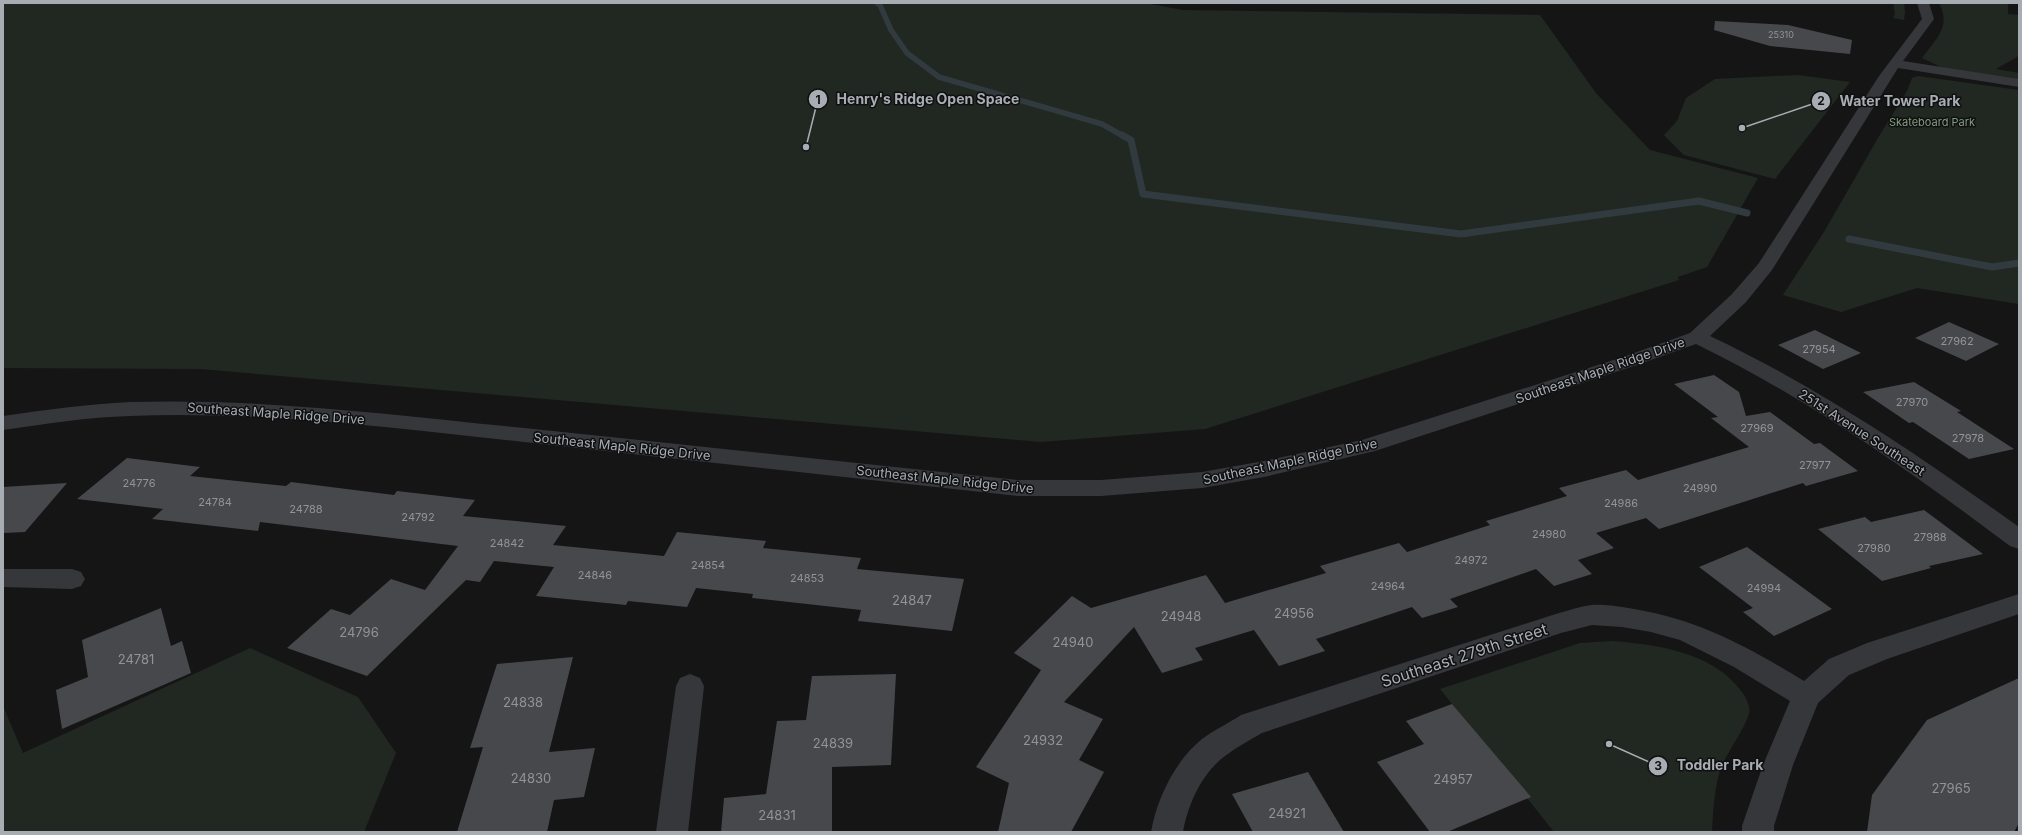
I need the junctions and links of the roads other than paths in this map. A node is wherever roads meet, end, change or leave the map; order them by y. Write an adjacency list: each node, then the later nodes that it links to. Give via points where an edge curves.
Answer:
1 (1923, 3): 2 (street, Southeast Maple Ridge Drive, via 1928,19)
2 (1896, 64): 3 (street); 4 (street, Southeast Maple Ridge Drive, via 1766,266 1739,298)
3 (2019, 84)
4 (1697, 337): 5 (street, Southeast Maple Ridge Drive, via 1368,446 1202,480 1101,488 1018,488 303,412 165,407 120,409); 6 (street, 251st Avenue Southeast, via 1755,365 1806,394 1934,478)
5 (3, 423)
6 (2019, 540)
7 (3, 578): 8 (street)
8 (72, 579)
9 (2019, 604): 11 (street, via 1907,641 1839,667)
10 (690, 686): 12 (street)
11 (1806, 696): 13 (street, Southeast 279th Street, via 1744,659 1688,632 1651,622 1592,615 1559,623 1252,724 1213,748 1188,776 1168,822); 14 (street, via 1778,765)
12 (672, 832)
13 (1167, 832)
14 (1758, 832)

